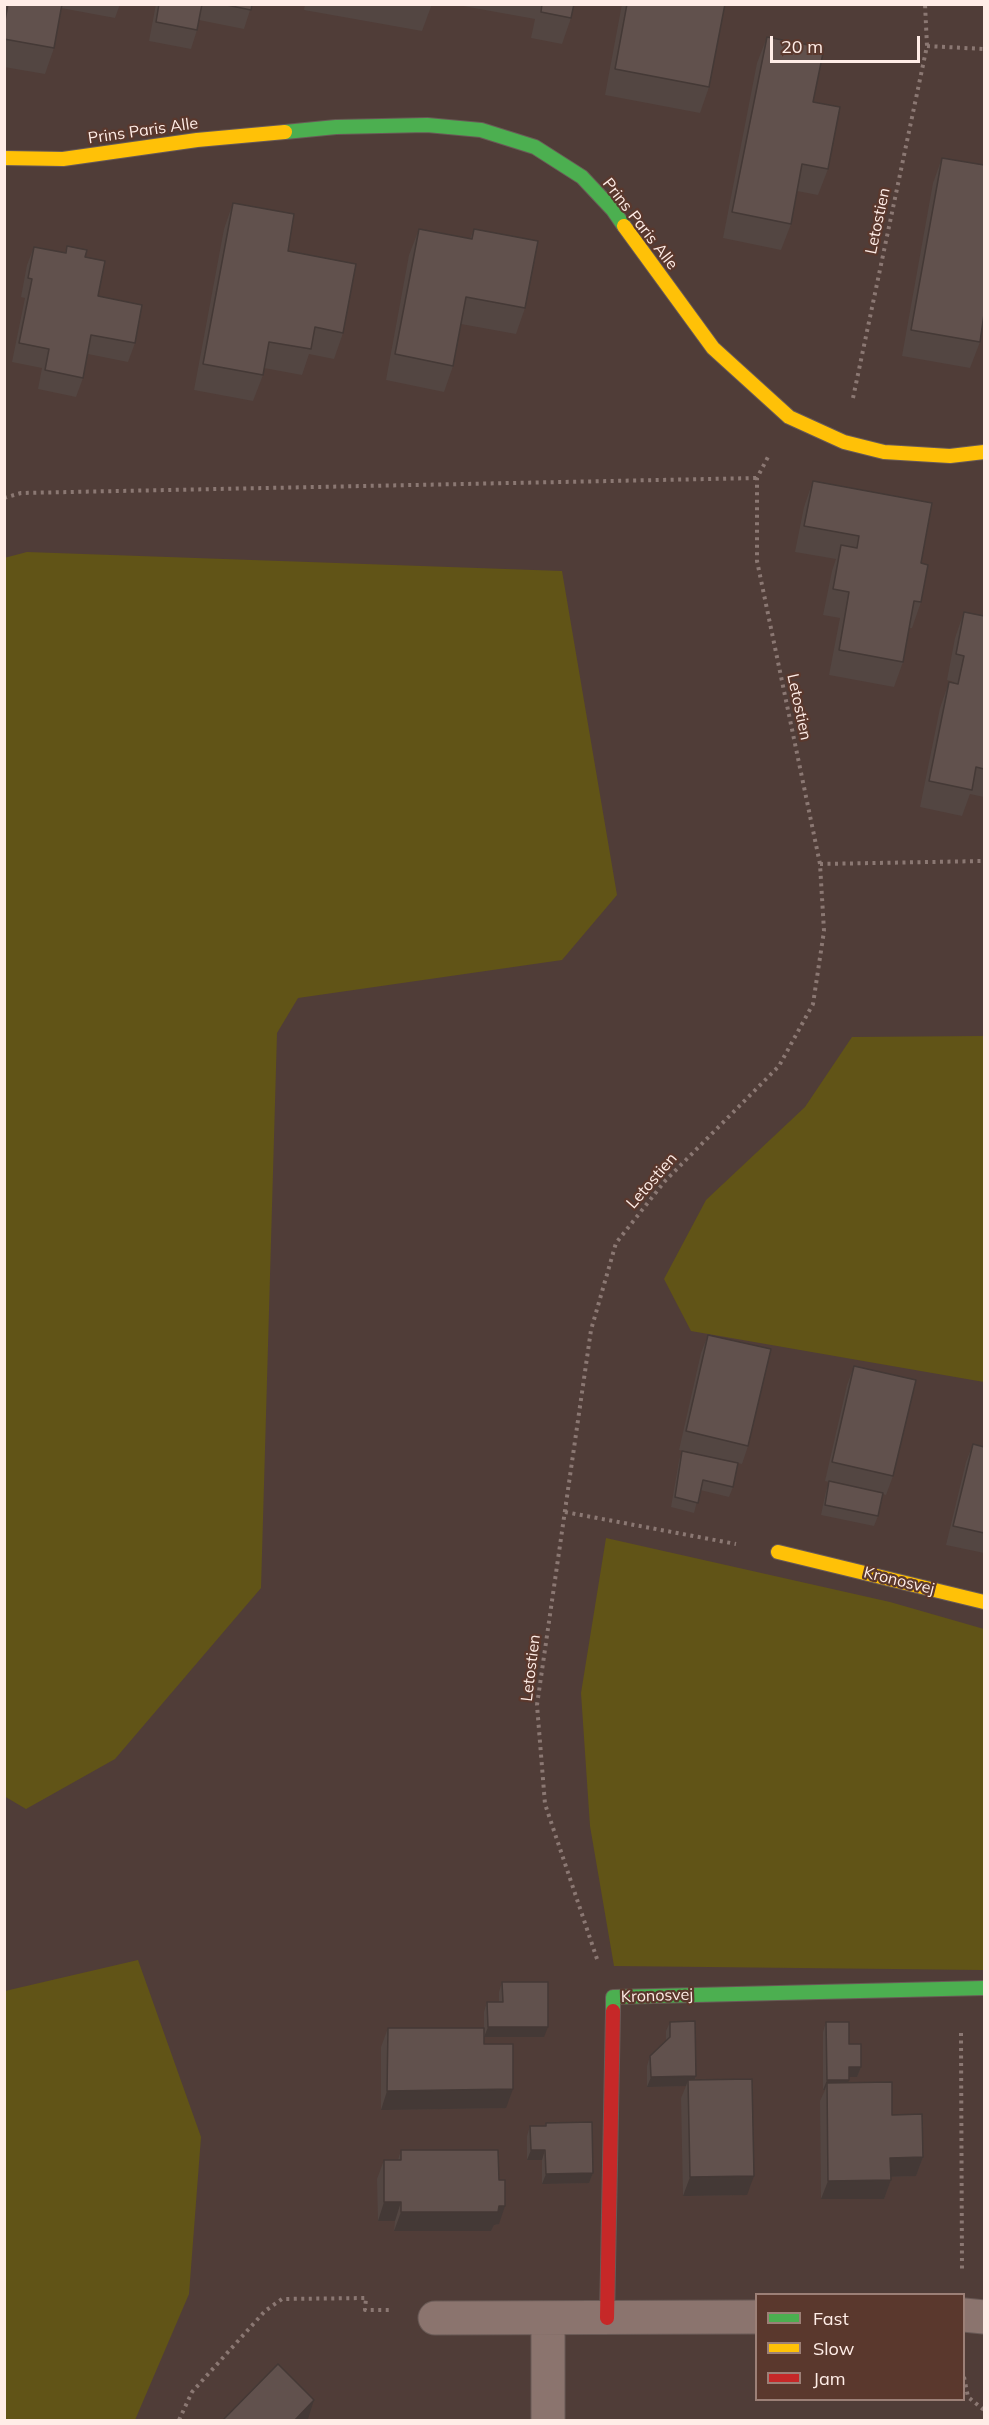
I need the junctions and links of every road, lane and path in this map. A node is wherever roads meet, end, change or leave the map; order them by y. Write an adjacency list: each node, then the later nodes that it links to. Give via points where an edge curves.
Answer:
1 (925, 4): 2 (path, Letostien)
2 (927, 46): 3 (path); 6 (path, Letostien)
3 (984, 48)
4 (4, 158): 5 (street, Prins Paris Alle, via 63,159 336,127 427,125 481,130 535,147 582,177 613,210 713,348)
5 (789, 417): 6 (street, Prins Paris Alle); 8 (path, Letostien)
6 (844, 442): 7 (street, Prins Paris Alle, via 884,452 950,456)
7 (984, 452)
8 (757, 478): 9 (path, via 21,493); 11 (path, Letostien, via 757,561)
9 (4, 498)
10 (984, 861): 11 (path)
11 (820, 864): 12 (path, Letostien, via 824,931 813,1004 779,1066 665,1181 616,1243 591,1330)
12 (565, 1512): 13 (path); 17 (path, Letostien, via 537,1705 545,1804)
13 (778, 1552): 14 (street, Kronosvej)
14 (984, 1602)
15 (961, 1987): 16 (street, Kronosvej); 17 (street, Kronosvej); 18 (path)
16 (984, 1988)
17 (614, 1997): 23 (street, Kronosvej)
18 (962, 2283)
19 (965, 2315): 21 (street)
20 (755, 2317): 23 (street)
21 (984, 2317)
22 (435, 2318): 24 (street); 27 (path, via 436,2309 365,2310 366,2298 282,2299 265,2311 192,2392)
23 (607, 2318): 24 (street)
24 (548, 2319): 28 (street)
25 (965, 2385): 26 (path, via 968,2397)
26 (984, 2410)
27 (179, 2421)
28 (548, 2421)

